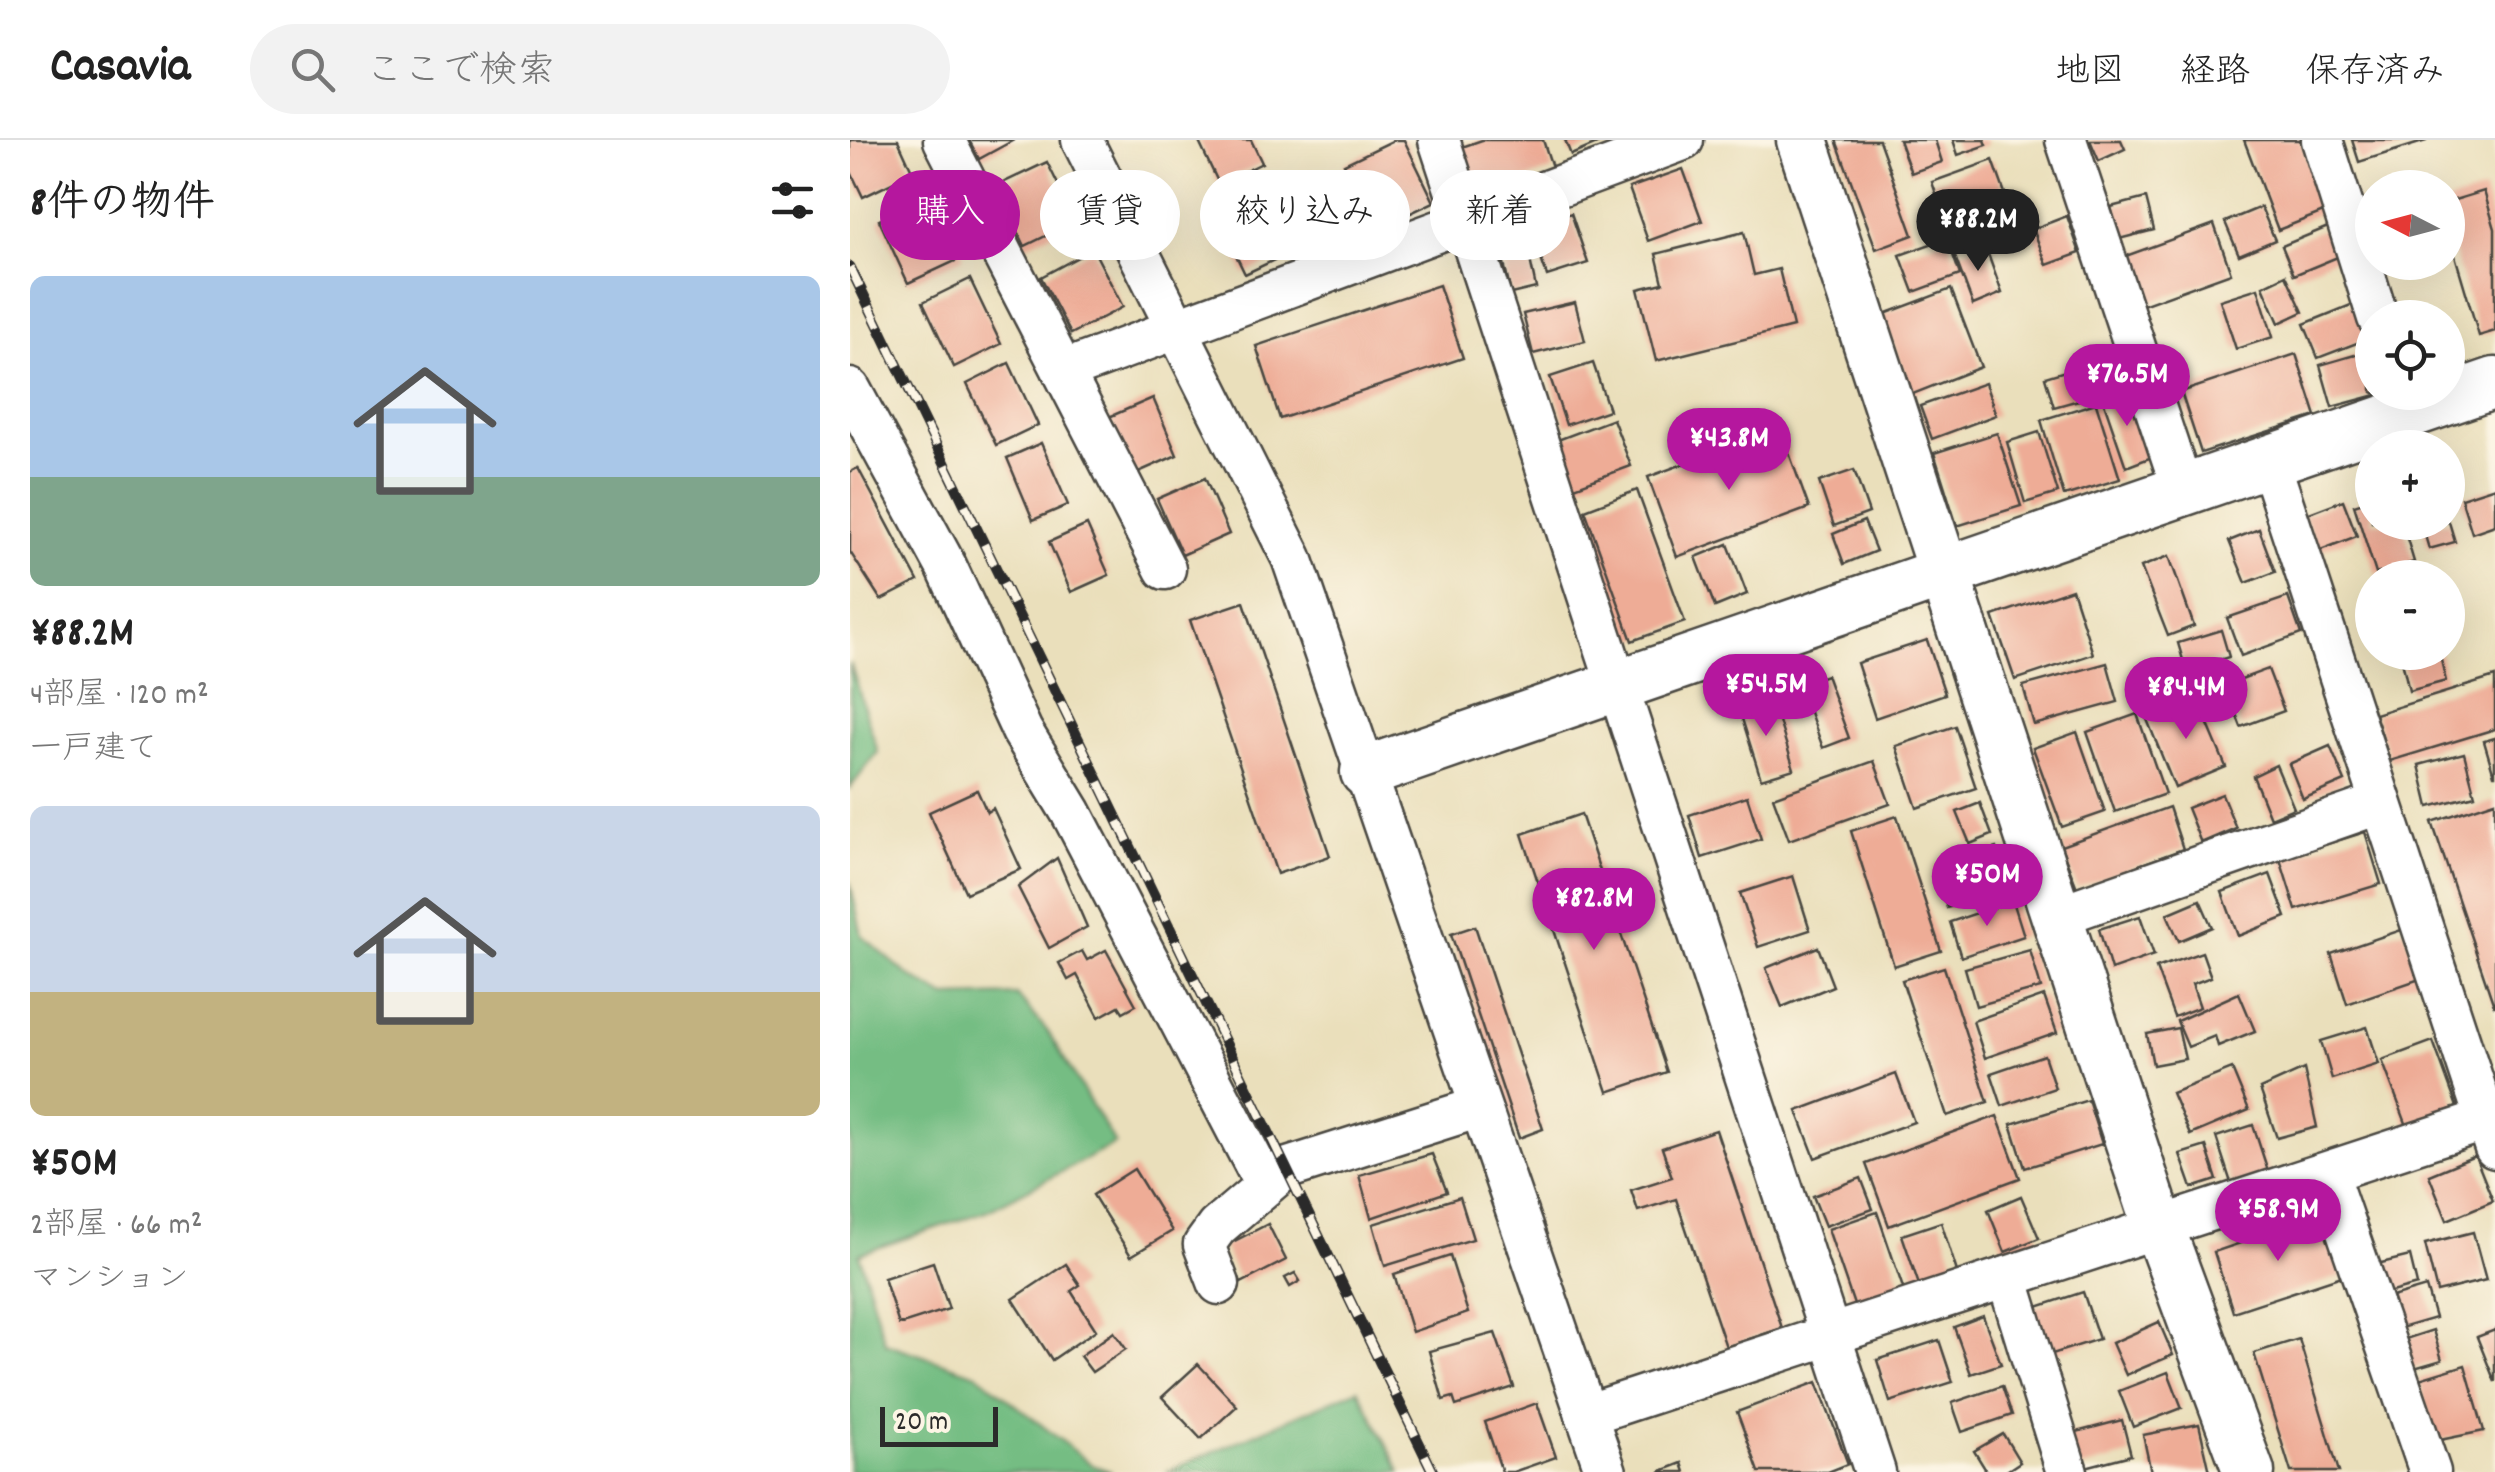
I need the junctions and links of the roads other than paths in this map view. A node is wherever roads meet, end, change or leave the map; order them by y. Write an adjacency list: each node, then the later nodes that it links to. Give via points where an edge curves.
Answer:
1 (944, 140): 14 (street)
2 (1082, 140): 13 (street)
3 (1439, 140): 8 (street)
4 (1683, 140): 9 (street)
5 (1802, 140): 22 (street)
6 (2066, 140): 20 (street)
7 (2322, 140): 12 (street)
8 (1449, 170)
9 (1570, 182)
10 (1430, 234): 13 (street)
11 (1479, 260): 23 (street)
12 (2372, 300)
13 (1176, 328): 14 (street); 24 (street, via 1292,558)
14 (1063, 371): 21 (street)
15 (2495, 383): 17 (street)
16 (850, 389): 30 (street, via 946,566 1022,731)
17 (2465, 390)
18 (2388, 410): 19 (street)
19 (2269, 461): 20 (street); 25 (street)
20 (2183, 491): 22 (street)
21 (1165, 569)
22 (1944, 572): 23 (street); 26 (street)
23 (1617, 685): 24 (street); 34 (street)
24 (1366, 772): 27 (street)
25 (2381, 803): 26 (street); 28 (street)
26 (2057, 916): 31 (street)
27 (1480, 1107): 30 (street, via 1285,1169); 35 (street)
28 (2492, 1128): 29 (street)
29 (2327, 1172): 31 (street); 40 (street)
30 (1265, 1184): 33 (street, via 1204,1245)
31 (2159, 1228): 32 (street); 39 (street)
32 (2007, 1277): 34 (street); 38 (street)
33 (1219, 1284)
34 (1830, 1335): 35 (street); 37 (street)
35 (1586, 1415): 36 (street)
36 (1606, 1472)
37 (1875, 1472)
38 (2067, 1472)
39 (2249, 1472)
40 (2430, 1472)

